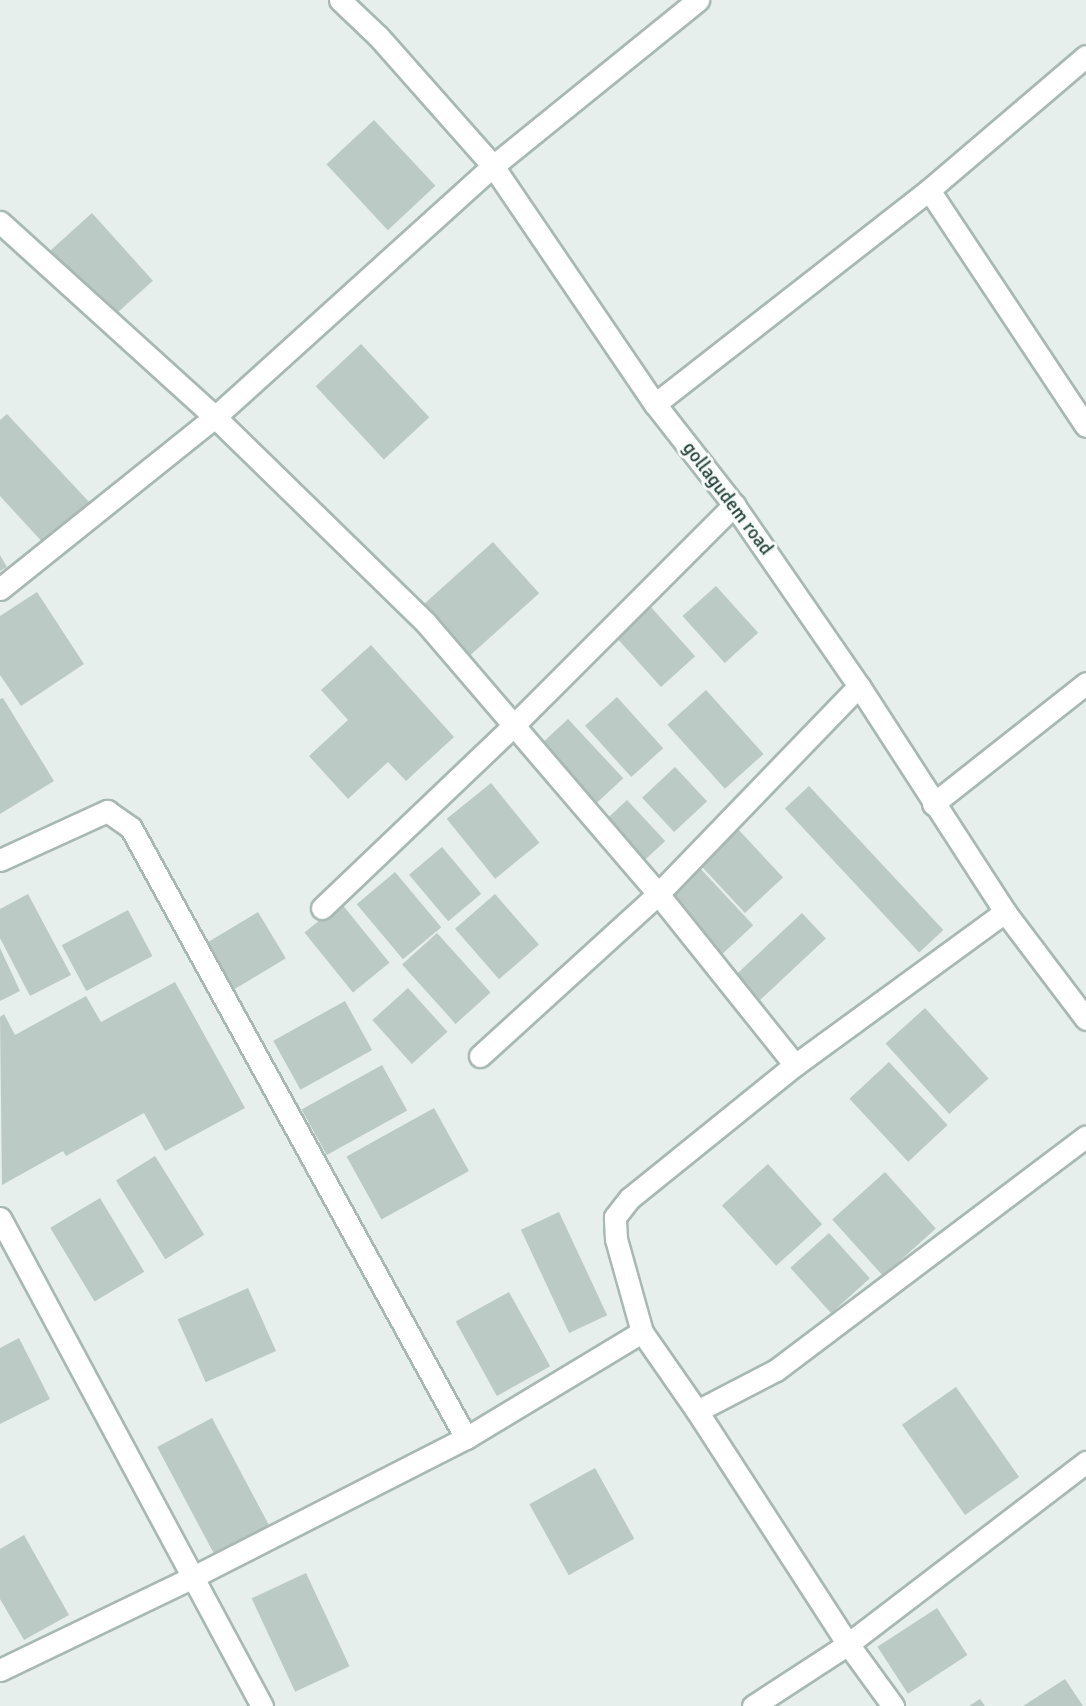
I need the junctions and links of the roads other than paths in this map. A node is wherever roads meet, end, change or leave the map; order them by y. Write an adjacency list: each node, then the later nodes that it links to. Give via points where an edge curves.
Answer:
1 (340, 0): 4 (street, gollagudem road, via 378,36)
2 (698, 0): 4 (street)
3 (1086, 56): 5 (street)
4 (493, 166): 7 (street, gollagudem road); 8 (street)
5 (929, 190): 7 (street); 9 (street)
6 (0, 222): 8 (street)
7 (655, 404): 10 (street, gollagudem road)
8 (215, 416): 11 (street); 14 (street, via 426,623)
9 (1084, 417)
10 (734, 505): 13 (street, gollagudem road); 14 (street)
11 (0, 589)
12 (1086, 683): 15 (street)
13 (859, 686): 15 (street, gollagudem road); 17 (street)
14 (513, 726): 17 (street); 18 (street)
15 (933, 804): 19 (street, gollagudem road)
16 (0, 860): 27 (street, via 107,811 131,828)
17 (658, 894): 21 (street); 22 (street)
18 (322, 908)
19 (1005, 912): 20 (street, gollagudem road); 22 (street)
20 (1086, 1019)
21 (480, 1056)
22 (795, 1065): 25 (street, via 630,1198 615,1217 616,1239)
23 (1086, 1136): 26 (street, via 776,1370)
24 (0, 1218): 29 (street)
25 (642, 1332): 26 (street); 27 (street)
26 (697, 1411): 30 (street)
27 (466, 1438): 29 (street)
28 (1086, 1462): 30 (street)
29 (191, 1578): 31 (street); 32 (street)
30 (848, 1644): 33 (street); 34 (street)
31 (0, 1670)
32 (262, 1706)
33 (753, 1706)
34 (893, 1706)

